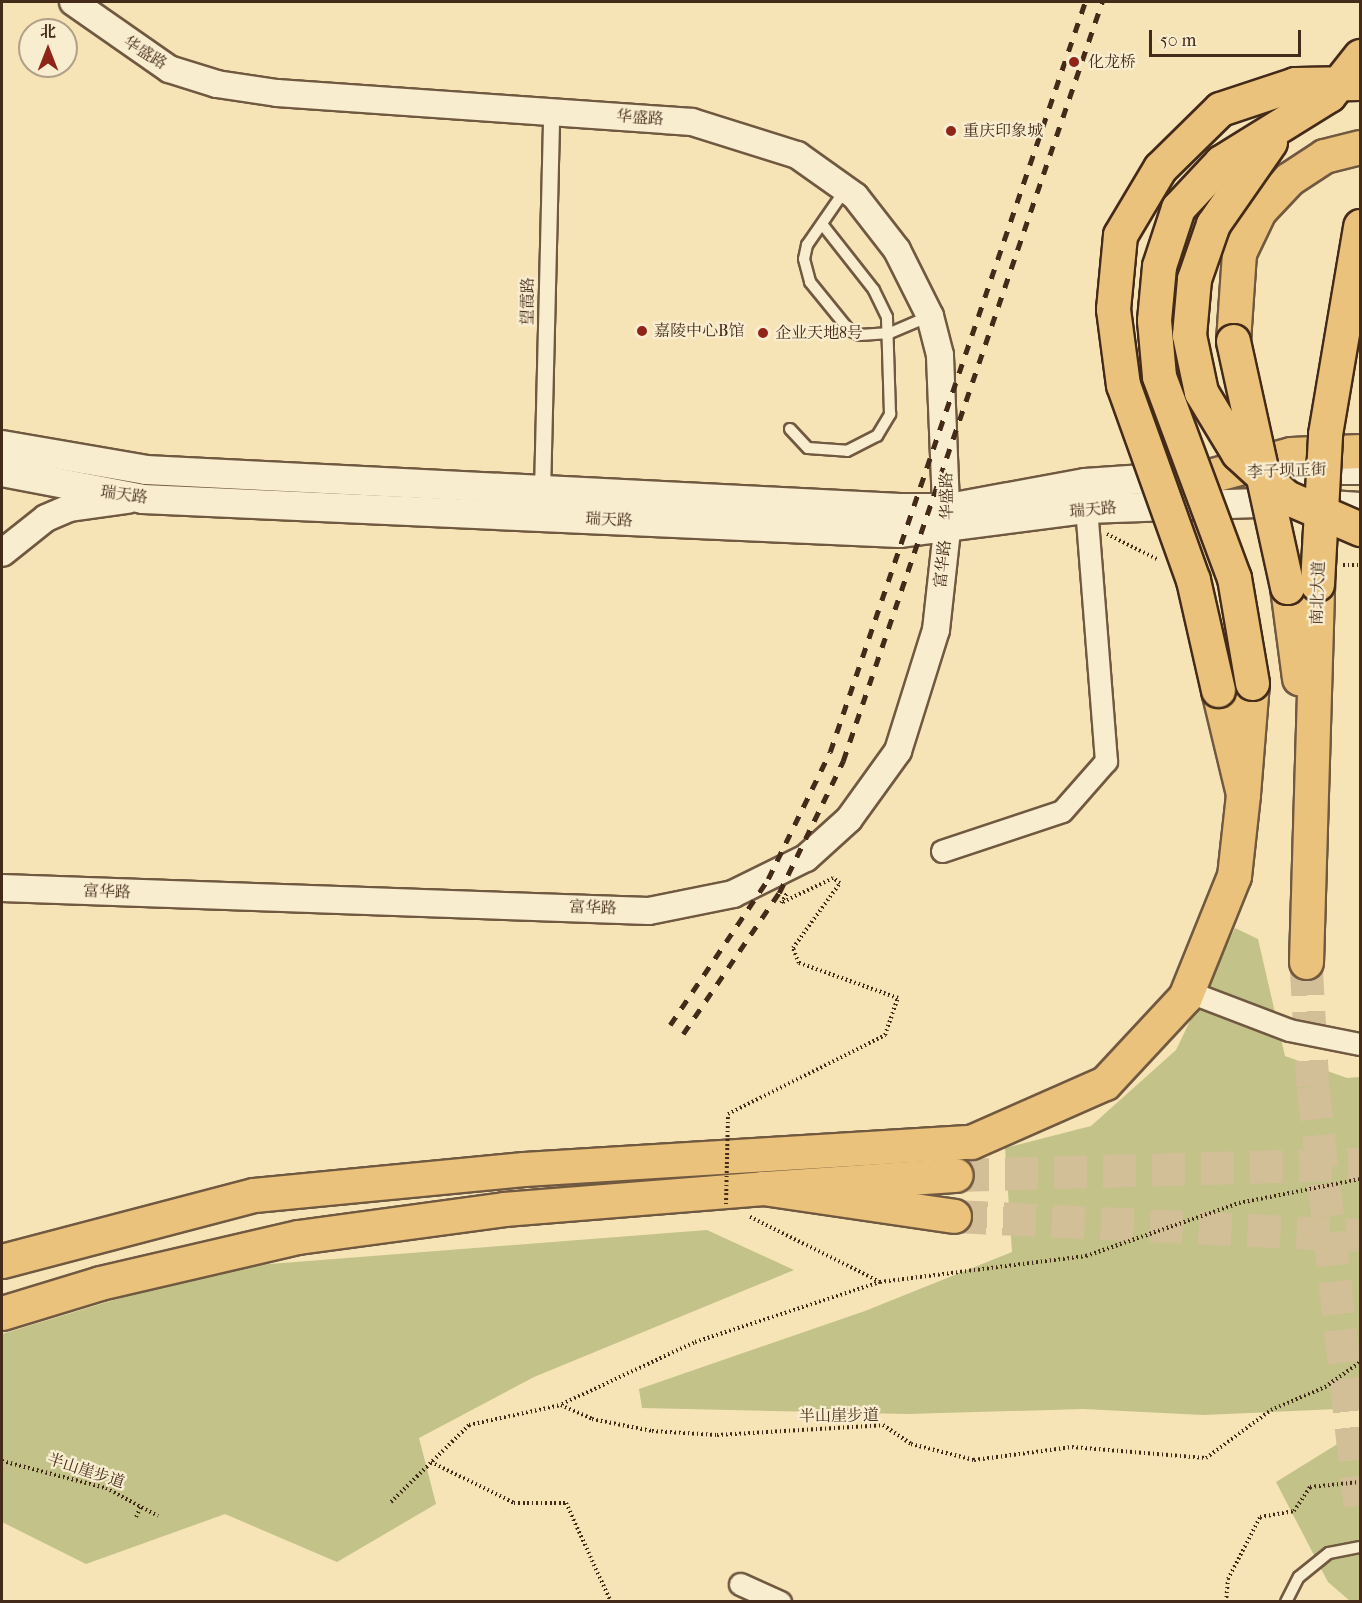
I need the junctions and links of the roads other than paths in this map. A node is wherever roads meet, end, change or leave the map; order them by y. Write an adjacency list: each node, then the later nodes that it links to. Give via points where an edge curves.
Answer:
1 (73, 2): 4 (street, 华盛路, via 169,69 217,84)
2 (1360, 56): 5 (main road, bridge, via 1329,95)
3 (1360, 83): 26 (main road, bridge, via 1295,84 1220,109 1160,168 1120,236 1113,309 1124,385 1193,580)
4 (551, 112): 7 (street, 华盛路, via 692,122 747,135 798,155); 18 (street, 望霞路)
5 (1285, 125): 23 (main road, bridge, via 1245,171 1213,224 1194,279 1189,335 1201,392 1238,453 1286,496); 26 (main road, bridge, via 1221,162 1178,208 1159,266 1154,320 1159,376 1234,578 1252,683)
6 (1360, 147): 25 (main road, bridge, via 1324,156 1289,179 1259,211 1239,253 1234,283 1233,341)
7 (845, 189): 8 (lane); 10 (street, 华盛路, via 897,250)
8 (822, 224): 11 (lane, via 874,290); 11 (lane, via 804,259 810,282 849,330 860,335)
9 (1360, 226): 25 (main road, 南北大道, bridge)
10 (930, 316): 11 (lane); 22 (street, 华盛路, via 940,355)
11 (890, 333): 12 (lane, via 890,414 878,436 859,449 817,451)
12 (790, 429)
13 (2, 445): 18 (main road, 瑞天路, via 146,470)
14 (1360, 451): 17 (main road, via 1291,454)
15 (1360, 470): 17 (main road, 李子坝正街)
16 (2, 472): 19 (main road, 瑞天路)
17 (1215, 489): 20 (main road, 李子坝正街); 21 (main road, 瑞天路); 22 (main road, 瑞天路, via 1086,483)
18 (542, 490): 22 (main road, 瑞天路)
19 (143, 499): 22 (main road, 瑞天路); 24 (street, via 70,508 26,531)
20 (1360, 507)
21 (1086, 509): 22 (main road, 瑞天路); 27 (street, via 1106,761 1062,811)
22 (948, 519): 28 (street, 富华路, via 936,630 898,751 849,819 806,858 733,894 649,911)
23 (1360, 529)
24 (2, 553)
25 (1302, 586): 29 (main road, via 1313,785)
26 (1243, 794): 30 (main road, via 1234,876)
27 (942, 851)
28 (2, 888)
29 (1306, 962)
30 (1187, 992): 31 (street, via 1289,1030); 35 (main road, via 1105,1083 971,1142 524,1169 254,1195)
31 (1360, 1044)
32 (956, 1174): 33 (main road)
33 (755, 1201): 34 (main road); 36 (main road, via 504,1209 298,1237 100,1283)
34 (954, 1216)
35 (2, 1262)
36 (2, 1313)
37 (1360, 1547): 40 (lane, via 1329,1553 1299,1577)
38 (740, 1584): 39 (street)
39 (780, 1602)
40 (1286, 1602)

